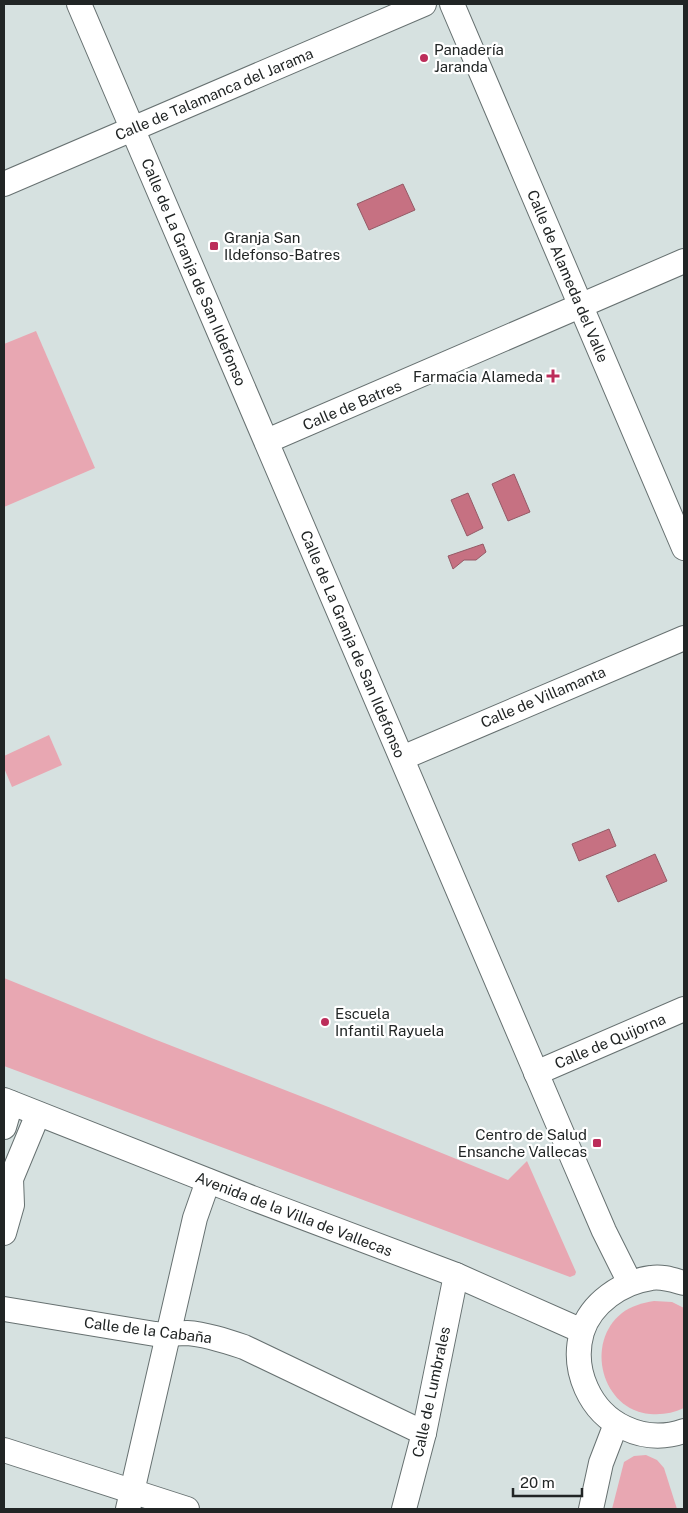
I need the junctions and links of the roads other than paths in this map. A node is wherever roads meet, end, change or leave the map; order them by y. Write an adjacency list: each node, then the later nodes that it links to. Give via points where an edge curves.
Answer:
1 (79, 4): 4 (street, Calle de La Granja de San Ildefonso)
2 (424, 4): 4 (street, Calle de Talamanca del Jarama)
3 (452, 4): 7 (street, Calle de Alameda del Valle)
4 (132, 129): 5 (street, Calle de Talamanca del Jarama); 8 (street, Calle de La Granja de San Ildefonso)
5 (4, 184)
6 (684, 261): 7 (street, Calle de Batres)
7 (581, 306): 8 (street, Calle de Batres); 9 (street, Calle de Alameda del Valle)
8 (267, 442): 11 (street, Calle de La Granja de San Ildefonso)
9 (684, 548)
10 (684, 638): 11 (street, Calle de Villamanta)
11 (402, 758): 13 (street, Calle de La Granja de San Ildefonso)
12 (684, 1009): 13 (street, Calle de Quijorna)
13 (536, 1073): 21 (street, Calle de La Granja de San Ildefonso)
14 (7, 1102): 15 (street, Avenida de la Villa de Vallecas); 16 (street)
15 (38, 1114): 17 (street, Avenida de la Villa de Vallecas); 18 (street)
16 (4, 1128)
17 (208, 1181): 20 (street, Avenida de la Villa de Vallecas); 25 (street, via 195,1218)
18 (7, 1182): 19 (street, via 12,1204)
19 (4, 1233)
20 (456, 1275): 24 (street, Avenida de la Villa de Vallecas); 27 (street, Calle de Lumbrales)
21 (630, 1283): 22 (street, via 669,1278); 24 (street, via 602,1302)
22 (684, 1283)
23 (4, 1309): 25 (street, Calle de la Cabaña)
24 (582, 1331): 26 (street, via 579,1350 581,1375 589,1396)
25 (169, 1335): 27 (street, Calle de la Cabaña, via 187,1333 244,1347); 30 (street)
26 (616, 1424): 28 (street, via 646,1435); 33 (street, via 601,1463)
27 (424, 1433): 32 (street, Calle de Lumbrales)
28 (684, 1433)
29 (4, 1450): 30 (street)
30 (130, 1501): 31 (street)
31 (187, 1509)
32 (404, 1509)
33 (591, 1509)

